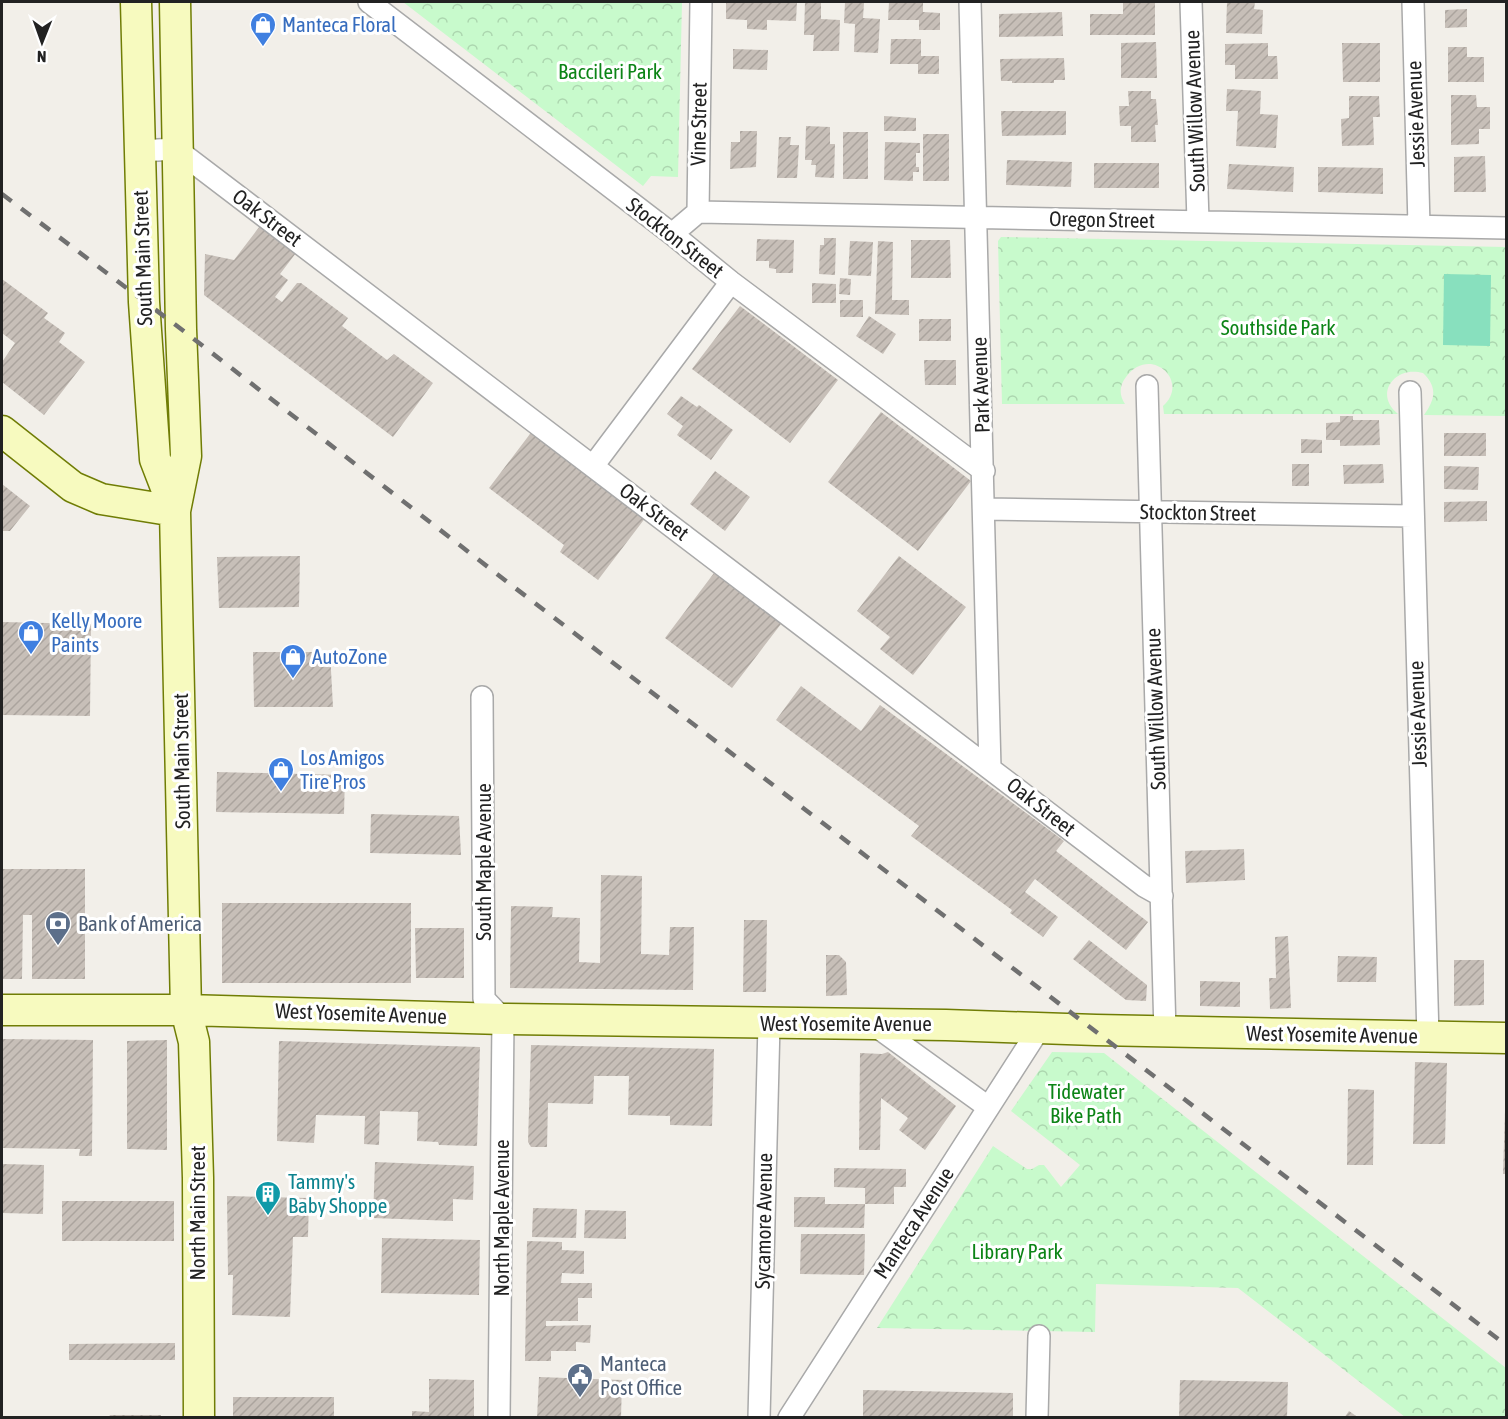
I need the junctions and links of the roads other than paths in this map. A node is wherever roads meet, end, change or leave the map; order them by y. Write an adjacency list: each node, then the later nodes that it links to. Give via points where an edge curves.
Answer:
1 (136, 2): 9 (main road, South Main Street)
2 (175, 2): 8 (main road, South Main Street)
3 (369, 2): 15 (street, Stockton Street)
4 (701, 2): 10 (street, Vine Street)
5 (970, 2): 11 (street, Park Avenue)
6 (1191, 2): 12 (street, South Willow Avenue)
7 (1413, 2): 13 (street, Jessie Avenue)
8 (176, 149): 9 (street); 20 (street, Oak Street); 23 (main road, South Main Street, via 186,456)
9 (139, 151): 23 (main road, South Main Street, via 155,459)
10 (698, 212): 11 (street, Oregon Street); 15 (street)
11 (977, 217): 12 (street, Oregon Street); 21 (street, Park Avenue)
12 (1198, 221): 13 (street, Oregon Street)
13 (1419, 226): 14 (street, Oregon Street)
14 (1506, 228)
15 (672, 234): 16 (street, Stockton Street)
16 (731, 282): 20 (street); 21 (street, Stockton Street)
17 (1148, 386): 24 (street, South Willow Avenue)
18 (1410, 392): 25 (street, Jessie Avenue)
19 (2, 431): 23 (main road, via 73,487 101,499)
20 (593, 466): 27 (street, Oak Street)
21 (984, 471): 22 (street, Park Avenue)
22 (985, 509): 24 (street, Stockton Street); 27 (street, Park Avenue)
23 (176, 511): 30 (main road, South Main Street)
24 (1150, 513): 25 (street, Stockton Street); 28 (street, South Willow Avenue)
25 (1412, 516): 36 (street, Jessie Avenue)
26 (482, 697): 31 (street, South Maple Avenue, via 484,999)
27 (990, 768): 28 (street, Oak Street)
28 (1162, 896): 35 (street, South Willow Avenue)
29 (2, 1010): 30 (main road, West Yosemite Avenue)
30 (186, 1010): 31 (main road, West Yosemite Avenue); 40 (main road, North Main Street, via 194,1042)
31 (504, 1019): 32 (main road, West Yosemite Avenue); 41 (street, North Maple Avenue)
32 (769, 1023): 33 (main road, West Yosemite Avenue); 42 (street, Sycamore Avenue)
33 (873, 1024): 34 (main road, West Yosemite Avenue); 38 (street)
34 (1039, 1029): 35 (main road, West Yosemite Avenue); 38 (street, Manteca Avenue)
35 (1165, 1032): 36 (main road, West Yosemite Avenue)
36 (1428, 1037): 37 (main road, West Yosemite Avenue)
37 (1506, 1038)
38 (988, 1107): 43 (street, Manteca Avenue)
39 (1039, 1336): 44 (street)
40 (199, 1418)
41 (499, 1418)
42 (759, 1418)
43 (789, 1418)
44 (1037, 1418)

